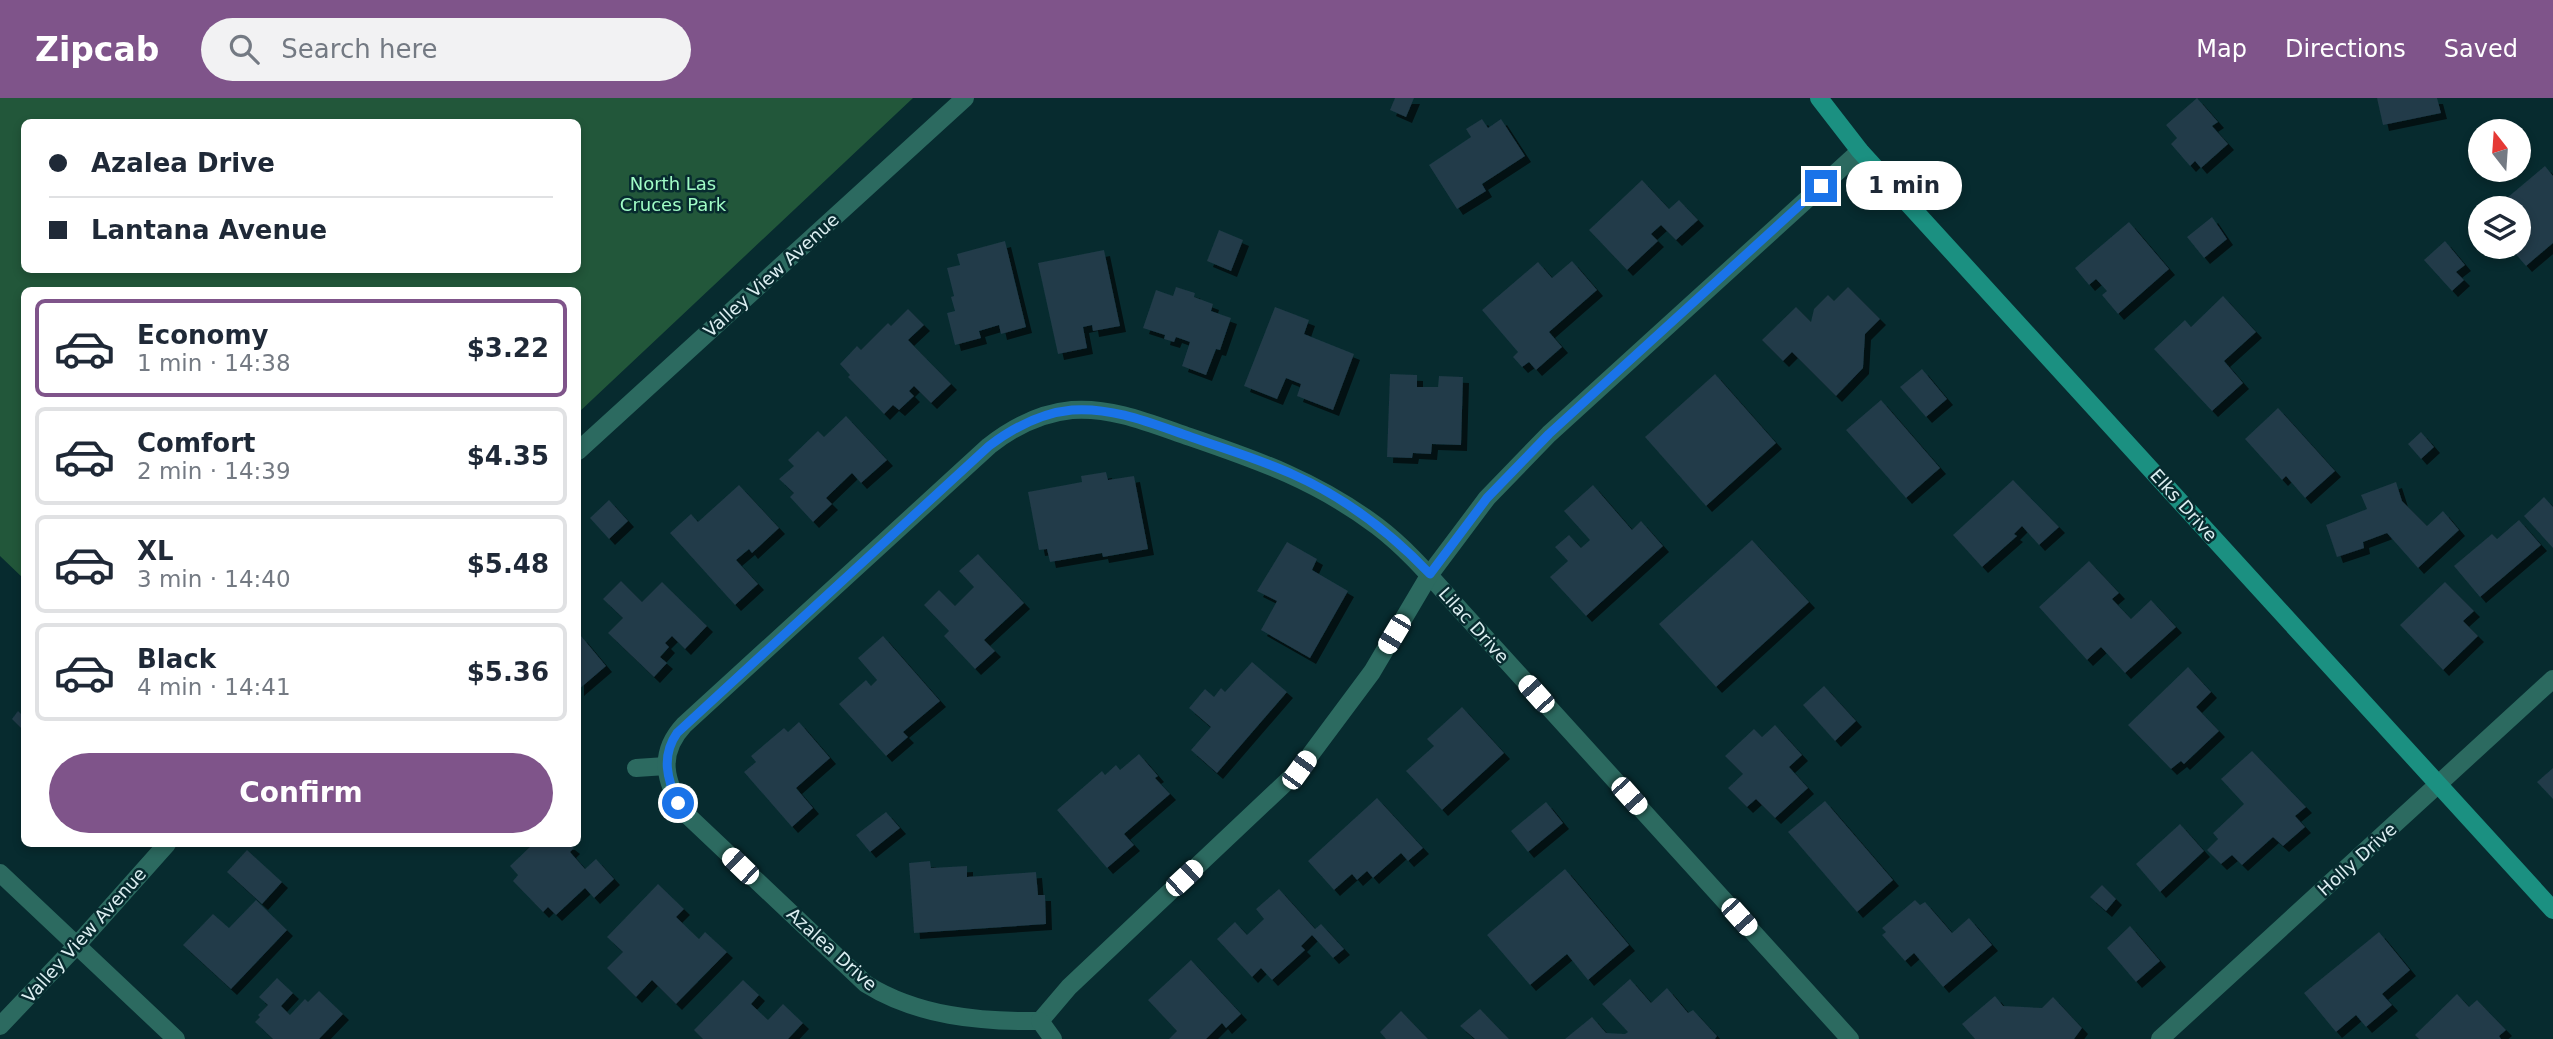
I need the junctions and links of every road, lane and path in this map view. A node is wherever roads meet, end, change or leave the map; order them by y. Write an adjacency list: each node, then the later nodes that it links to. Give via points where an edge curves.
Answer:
1 (965, 98): 4 (street, Valley View Avenue)
2 (1819, 98): 3 (main road, Elks Drive)
3 (1860, 151): 5 (street, via 1549,434 1487,498); 9 (main road, Elks Drive)
4 (581, 448)
5 (1430, 574): 7 (street, Lilac Drive, via 1359,513 1292,474 1118,414 1093,410 1046,415 989,446 684,725 670,743); 14 (street, via 1372,672 1299,770 1069,987); 18 (street, Lilac Drive)
6 (2553, 679): 9 (street, Holly Drive)
7 (666, 766): 8 (street); 14 (street, Azalea Drive, via 684,812 866,984 917,1009 1000,1021)
8 (636, 768)
9 (2439, 784): 12 (main road, Elks Drive); 19 (street, Holly Drive)
10 (164, 847): 13 (street, Valley View Avenue)
11 (0, 873): 13 (street)
12 (2553, 910)
13 (77, 945): 15 (street, Valley View Avenue); 16 (street)
14 (1040, 1021): 17 (street)
15 (0, 1026)
16 (176, 1039)
17 (1053, 1039)
18 (1850, 1039)
19 (2160, 1039)

